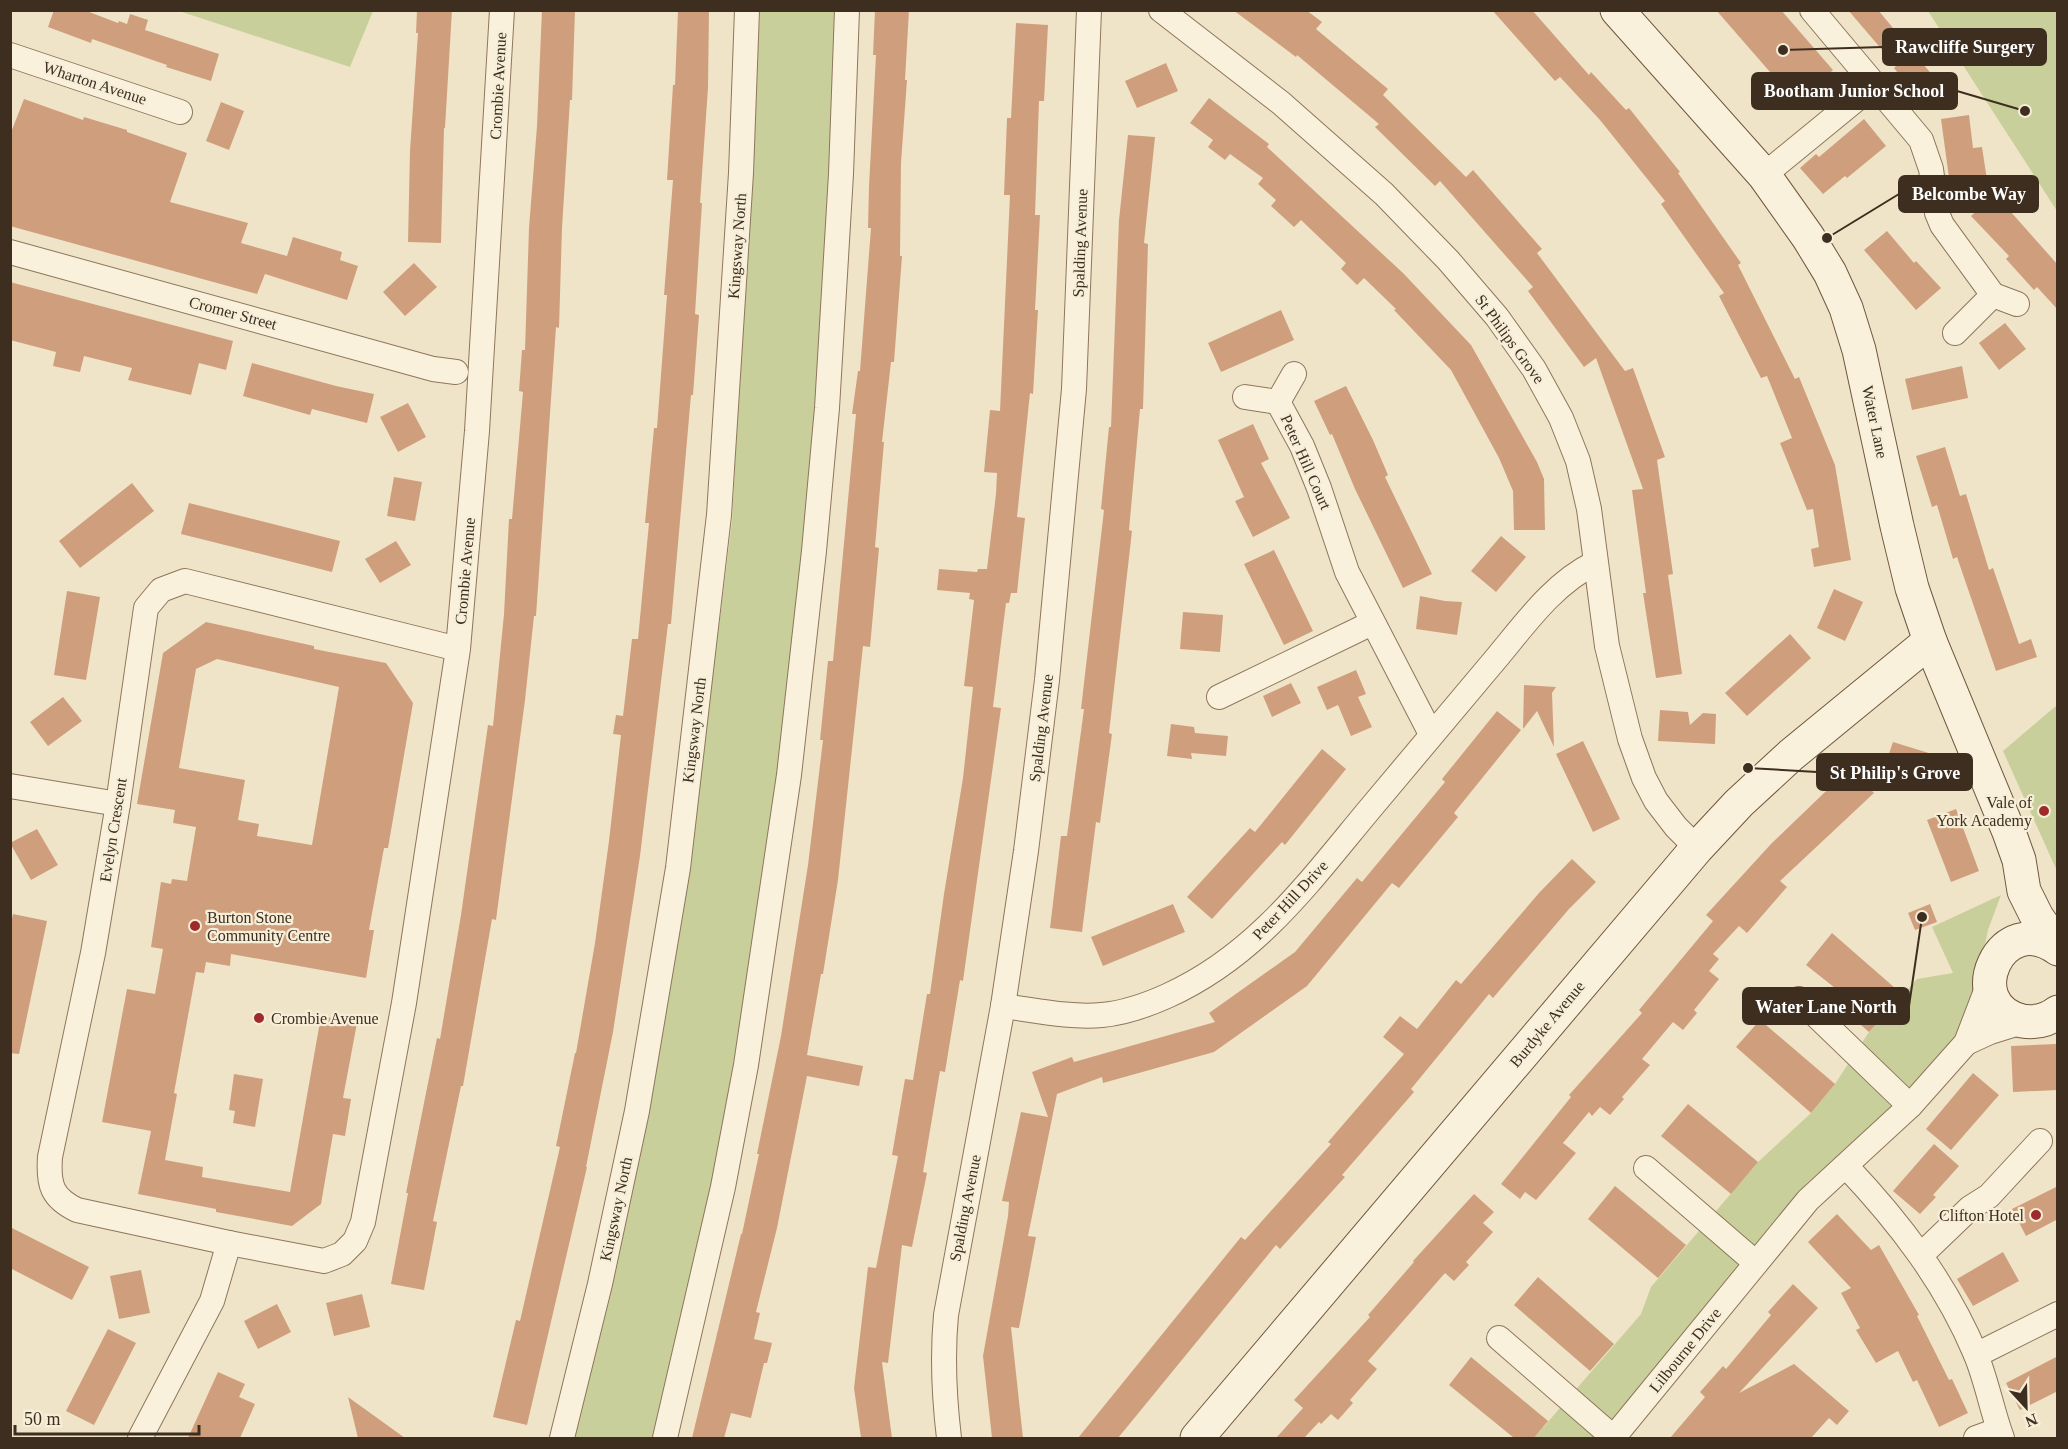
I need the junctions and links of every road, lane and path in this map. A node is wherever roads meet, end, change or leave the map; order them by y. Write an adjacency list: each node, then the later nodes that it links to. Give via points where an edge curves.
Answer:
1 (502, 10): 23 (street, Crombie Avenue, via 477,431)
2 (747, 10): 49 (street, Kingsway North, via 719,514 678,868 637,1111)
3 (847, 10): 50 (street, via 827,408 789,775 746,1065 723,1187)
4 (1089, 10): 34 (street, Spalding Avenue, via 1074,389 1066,484 1047,680)
5 (1161, 10): 20 (street, St Philips Grove, via 1281,103 1384,194 1497,317 1534,369 1561,418 1580,470)
6 (1617, 10): 11 (street, Water Lane)
7 (1812, 10): 9 (street)
8 (10, 55): 10 (street, Wharton Avenue)
9 (1875, 84): 11 (street); 13 (street, via 1921,140 1942,225)
10 (180, 112)
11 (1764, 175): 22 (street, Water Lane, via 1808,237 1846,309 1859,350 1912,588)
12 (10, 252): 16 (street, Cromer Street, via 433,369)
13 (1993, 295): 14 (street); 15 (street)
14 (2018, 304)
15 (1955, 333)
16 (456, 372)
17 (1294, 374): 19 (street, Peter Hill Court)
18 (1245, 397): 19 (street, Peter Hill Court)
19 (1278, 402): 21 (street, Peter Hill Court, via 1302,446 1347,573)
20 (1595, 563): 25 (street, Peter Hill Drive, via 1579,570 1555,591); 28 (street, St Philips Grove, via 1607,646 1629,739 1656,801)
21 (1372, 623): 24 (street); 25 (street)
22 (1930, 641): 28 (street, Burdyke Avenue, via 1791,754); 29 (street, Water Lane, via 2009,832)
23 (458, 649): 27 (street, Evelyn Crescent, via 185,581 162,590 146,608); 41 (street, Crombie Avenue, via 404,1003 363,1222 355,1241 342,1254 324,1261)
24 (1219, 697)
25 (1431, 734): 34 (street, Peter Hill Drive, via 1291,904 1213,972 1161,998 1102,1015)
26 (10, 786): 27 (street)
27 (118, 804): 41 (street, Evelyn Crescent, via 49,1175 62,1203 77,1210)
28 (1697, 848): 52 (street, Burdyke Avenue)
29 (2024, 891): 30 (street, Water Lane); 31 (street, Water Lane, via 2018,918)
30 (2058, 948): 31 (street, via 2031,939 2010,944)
31 (2002, 951): 32 (street, Water Lane, via 1992,965)
32 (1989, 983): 35 (street, via 1997,1004 2014,1018); 36 (street, Lilbourne Drive)
33 (1799, 999): 37 (street)
34 (1003, 1006): 51 (street, Spalding Avenue, via 946,1315 942,1353)
35 (2046, 1020): 36 (street, Lilbourne Drive, via 1990,1032)
36 (1966, 1043): 37 (street, Lilbourne Drive)
37 (1910, 1106): 39 (street, Lilbourne Drive)
38 (2036, 1155): 42 (street, via 1970,1208)
39 (1846, 1166): 42 (street, via 1883,1205); 43 (street, Lilbourne Drive, via 1808,1200)
40 (1646, 1168): 43 (street)
41 (230, 1243): 48 (street, via 212,1301)
42 (1921, 1255): 46 (street)
43 (1756, 1263): 53 (street, Lilbourne Drive)
44 (2058, 1314): 46 (street)
45 (1499, 1338): 53 (street, Lilbourne Drive)
46 (1976, 1355): 47 (street)
47 (1992, 1436)
48 (140, 1438)
49 (562, 1438)
50 (665, 1438)
51 (949, 1438)
52 (1197, 1438)
53 (1614, 1438)

